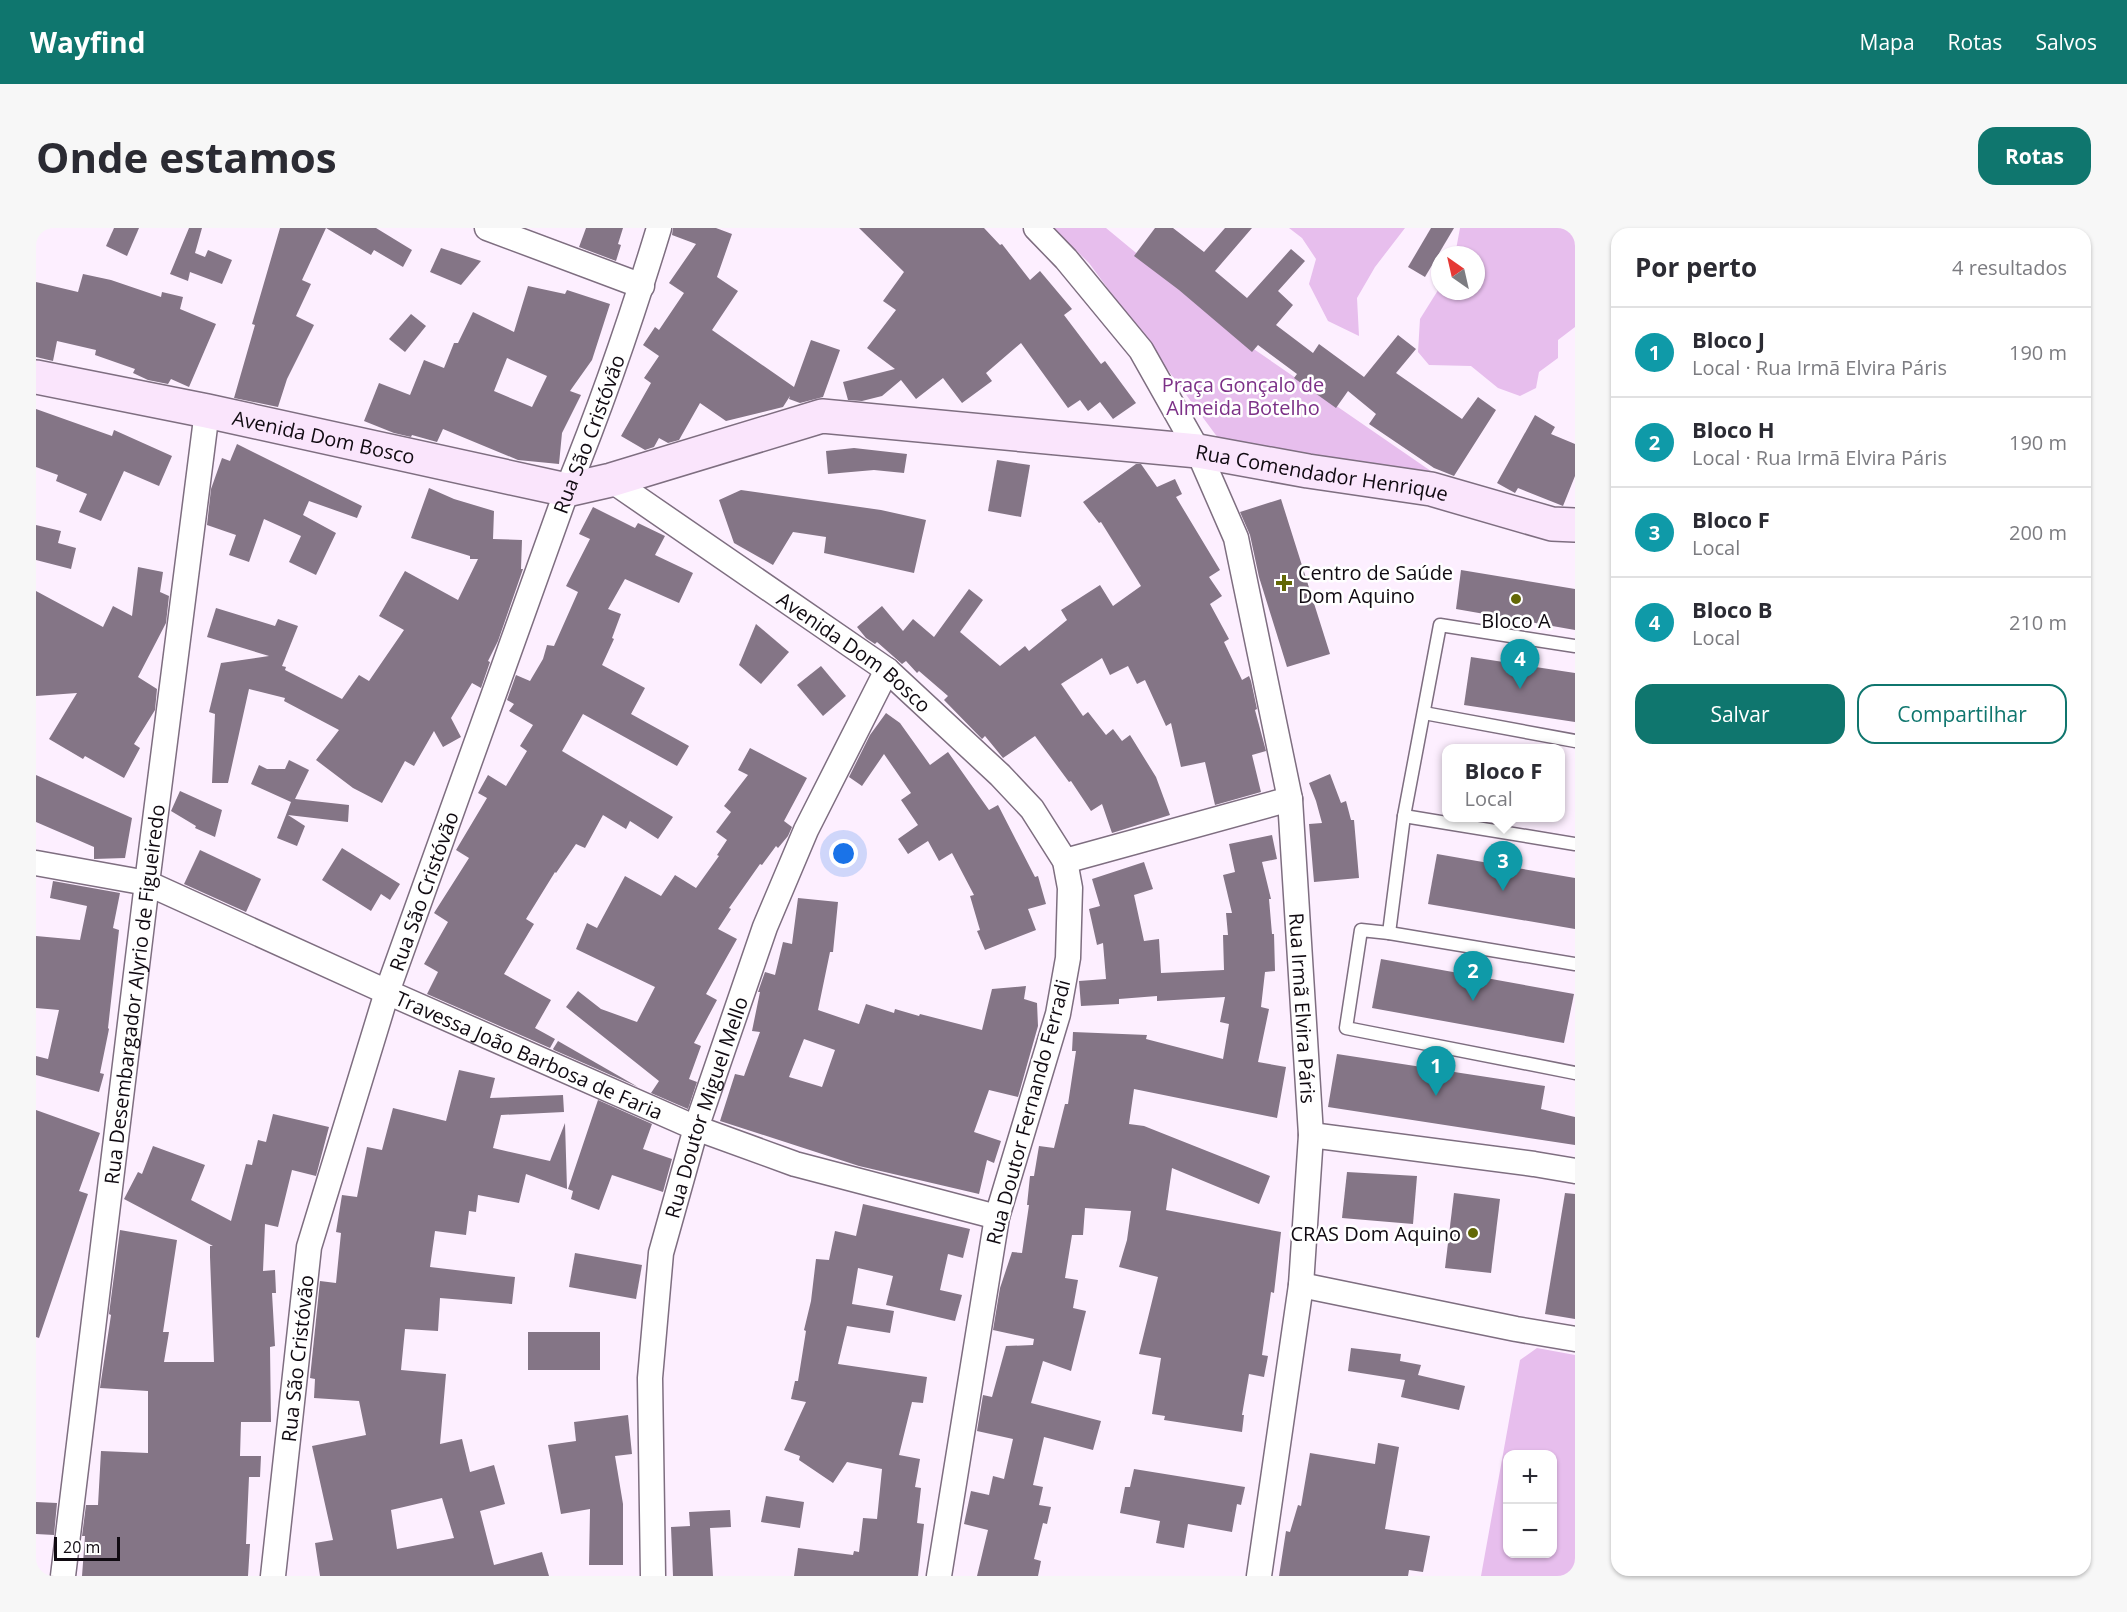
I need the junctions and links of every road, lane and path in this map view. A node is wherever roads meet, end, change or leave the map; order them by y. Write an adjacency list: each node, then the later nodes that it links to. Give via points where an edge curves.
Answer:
1 (487, 228): 4 (street)
2 (659, 228): 4 (street, Rua São Cristóvão)
3 (1036, 228): 7 (street, Rua Comendador Henrique, via 1141,350)
4 (642, 286): 9 (street, Rua São Cristóvão)
5 (36, 377): 6 (street, Avenida Dom Bosco)
6 (207, 411): 9 (street, Avenida Dom Bosco); 20 (street, Rua Desembargador Alyrio de Figueiredo)
7 (1198, 451): 8 (street, Avenida Dom Bosco, via 822,416); 10 (street, Rua Comendador Henrique, via 1431,489 1552,524); 15 (street, Rua Irmã Elvira Páris, via 1236,538)
8 (611, 480): 9 (street, Avenida Dom Bosco); 12 (street, Avenida Dom Bosco)
9 (567, 490): 23 (street, Rua São Cristóvão)
10 (1575, 525)
11 (1575, 646): 13 (lane, via 1440,625)
12 (887, 670): 18 (street, Avenida Dom Bosco, via 1032,809); 25 (street, Rua Doutor Miguel Mello, via 806,830 765,927)
13 (1424, 713): 14 (lane); 16 (lane)
14 (1575, 741)
15 (1290, 800): 18 (street); 26 (street, Rua Irmã Elvira Páris)
16 (1404, 816): 17 (lane); 21 (lane)
17 (1575, 844)
18 (1065, 861): 28 (street, Rua Doutor Fernando Ferradi, via 1070,888 1068,958 1058,1014)
19 (36, 863): 20 (street, Travessa João Barbosa de Faria)
20 (147, 883): 23 (street, Travessa João Barbosa de Faria); 31 (street, Rua Desembargador Alyrio de Figueiredo)
21 (1389, 933): 22 (lane); 24 (lane, via 1360,930 1346,1028)
22 (1575, 964)
23 (387, 992): 25 (street, Travessa João Barbosa de Faria); 32 (street, Rua São Cristóvão, via 309,1247)
24 (1575, 1073)
25 (696, 1128): 28 (street, Travessa João Barbosa de Faria, via 795,1164); 33 (street, Rua Doutor Miguel Mello, via 661,1253 650,1378)
26 (1311, 1135): 27 (street); 29 (street, Rua Irmã Elvira Páris)
27 (1575, 1171)
28 (997, 1217): 34 (street, Rua Doutor Fernando Ferradi)
29 (1301, 1285): 30 (street); 35 (street, Rua Irmã Elvira Páris)
30 (1575, 1339)
31 (63, 1576)
32 (273, 1576)
33 (653, 1576)
34 (939, 1576)
35 (1259, 1576)

